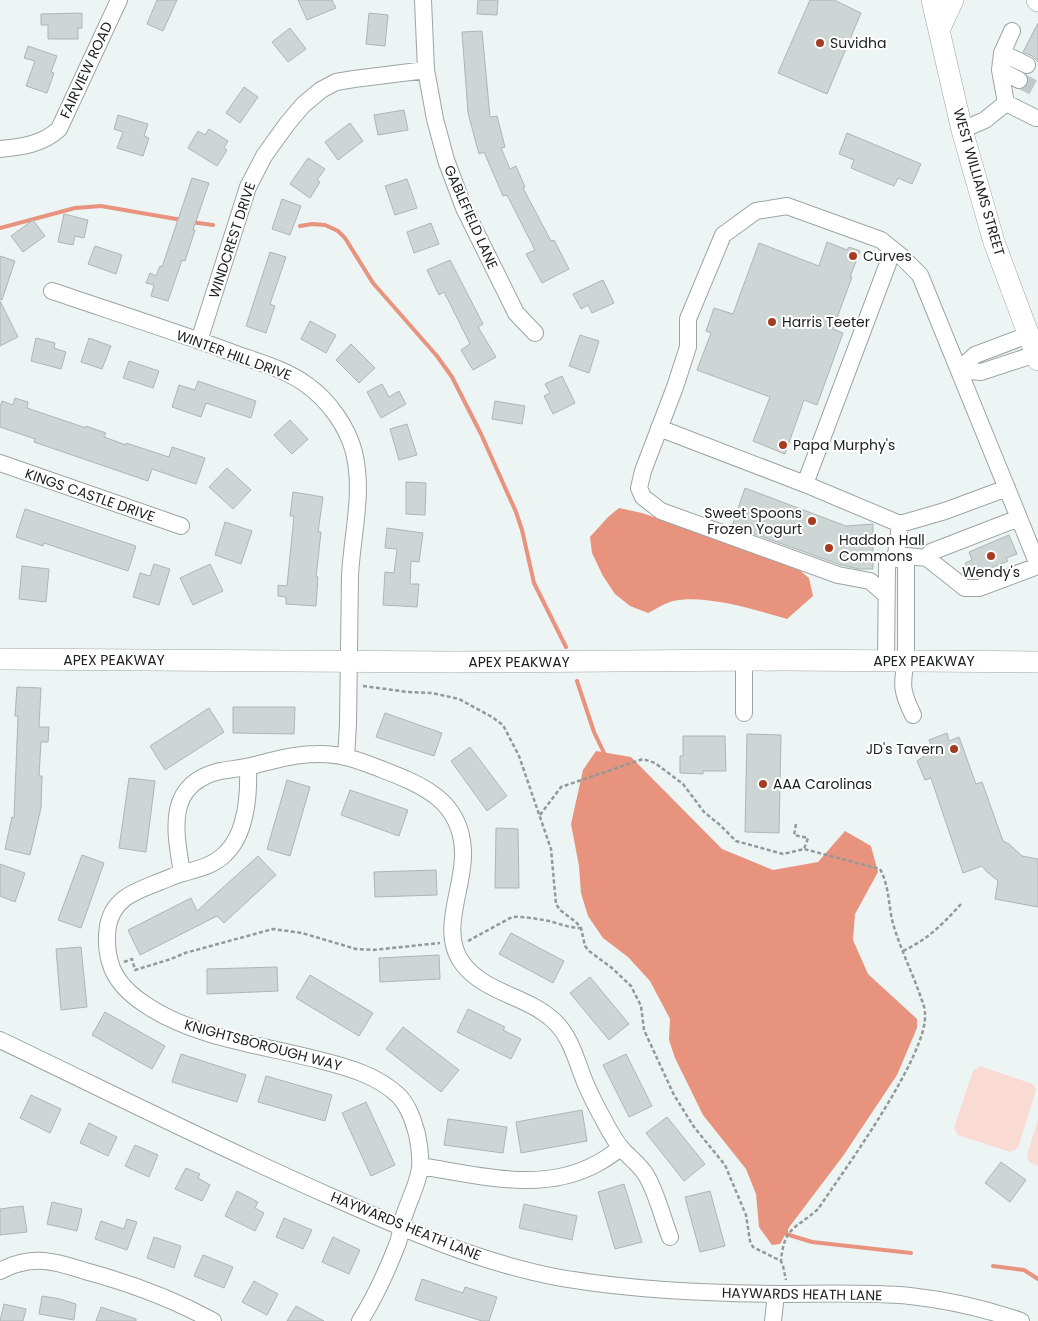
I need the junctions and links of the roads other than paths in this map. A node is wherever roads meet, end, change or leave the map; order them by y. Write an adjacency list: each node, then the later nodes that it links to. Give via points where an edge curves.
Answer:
1 (119, 0): 15 (street, FAIRVIEW ROAD, via 59,129 50,137 28,146)
2 (423, 0): 9 (street, GABLEFIELD LANE)
3 (932, 0): 5 (main road, WEST WILLIAMS STREET)
4 (954, 0): 5 (main road)
5 (939, 30): 14 (main road, WEST WILLIAMS STREET)
6 (1012, 31): 7 (street)
7 (1002, 53): 8 (street); 10 (street)
8 (1027, 64)
9 (426, 70): 18 (street, GABLEFIELD LANE, via 440,139 458,192 516,314); 19 (street, WINDCREST DRIVE, via 336,82 321,90 287,124 264,156 248,187)
10 (1000, 70): 11 (street); 12 (street)
11 (1019, 80)
12 (1006, 103): 13 (street); 14 (street, via 985,120)
13 (1038, 118)
14 (962, 130): 20 (main road, WEST WILLIAMS STREET, via 994,242)
15 (0, 149)
16 (893, 250): 21 (street, via 920,275); 22 (street, via 881,240 787,206 756,211 723,235 688,319 688,347); 24 (street)
17 (52, 291): 19 (street, WINTER HILL DRIVE)
18 (535, 333)
19 (199, 341): 36 (street, WINTER HILL DRIVE, via 300,379 328,404 348,435 358,471 358,495 350,568)
20 (1034, 350): 21 (street, via 981,372)
21 (958, 370): 25 (street)
22 (659, 428): 24 (street); 32 (street, via 639,488 643,497 661,511 838,575 870,581)
23 (0, 464): 28 (street, KINGS CASTLE DRIVE)
24 (805, 484): 27 (street)
25 (1007, 488): 26 (street); 27 (street)
26 (1019, 518): 30 (street, via 931,552); 31 (street)
27 (900, 524): 29 (street)
28 (181, 526)
29 (896, 555): 30 (street); 32 (street, via 886,564); 35 (street, via 906,564)
30 (927, 558): 31 (street, via 965,588 979,588)
31 (1038, 565)
32 (886, 595): 35 (street)
33 (0, 659): 36 (main road, APEX PEAKWAY)
34 (744, 660): 35 (main road, APEX PEAKWAY); 36 (main road, APEX PEAKWAY); 38 (street)
35 (896, 661): 37 (main road, APEX PEAKWAY); 39 (street)
36 (348, 662): 40 (street, WINTER HILL DRIVE)
37 (1038, 662)
38 (744, 713)
39 (912, 715)
40 (346, 757): 41 (street, via 314,754); 44 (street, via 428,789 455,818 463,852 452,923 454,943 461,962 481,981 552,1018 562,1029 587,1087)
41 (248, 767): 42 (street, KNIGHTSBOROUGH WAY, via 245,813 234,842 214,863); 42 (street, via 203,778 192,785 183,798 175,827)
42 (182, 873): 45 (street, KNIGHTSBOROUGH WAY, via 128,895 116,905 107,936 112,967 118,979 152,1009 186,1026 346,1067 384,1085 400,1098 412,1116)
43 (0, 1040): 46 (street, HAYWARDS HEATH LANE)
44 (621, 1148): 45 (street, via 584,1170 534,1181 512,1181); 47 (street, via 648,1178)
45 (420, 1166): 46 (street, KNIGHTSBOROUGH WAY)
46 (401, 1228): 49 (street, HAYWARDS HEATH LANE, via 459,1250 556,1277 611,1286 664,1291); 51 (street, KNIGHTSBOROUGH WAY, via 378,1289)
47 (670, 1238)
48 (0, 1271): 50 (street, via 30,1261 71,1267 146,1290)
49 (781, 1289): 52 (street); 53 (street, HAYWARDS HEATH LANE, via 910,1296)
50 (213, 1321)
51 (360, 1321)
52 (772, 1321)
53 (1021, 1321)

